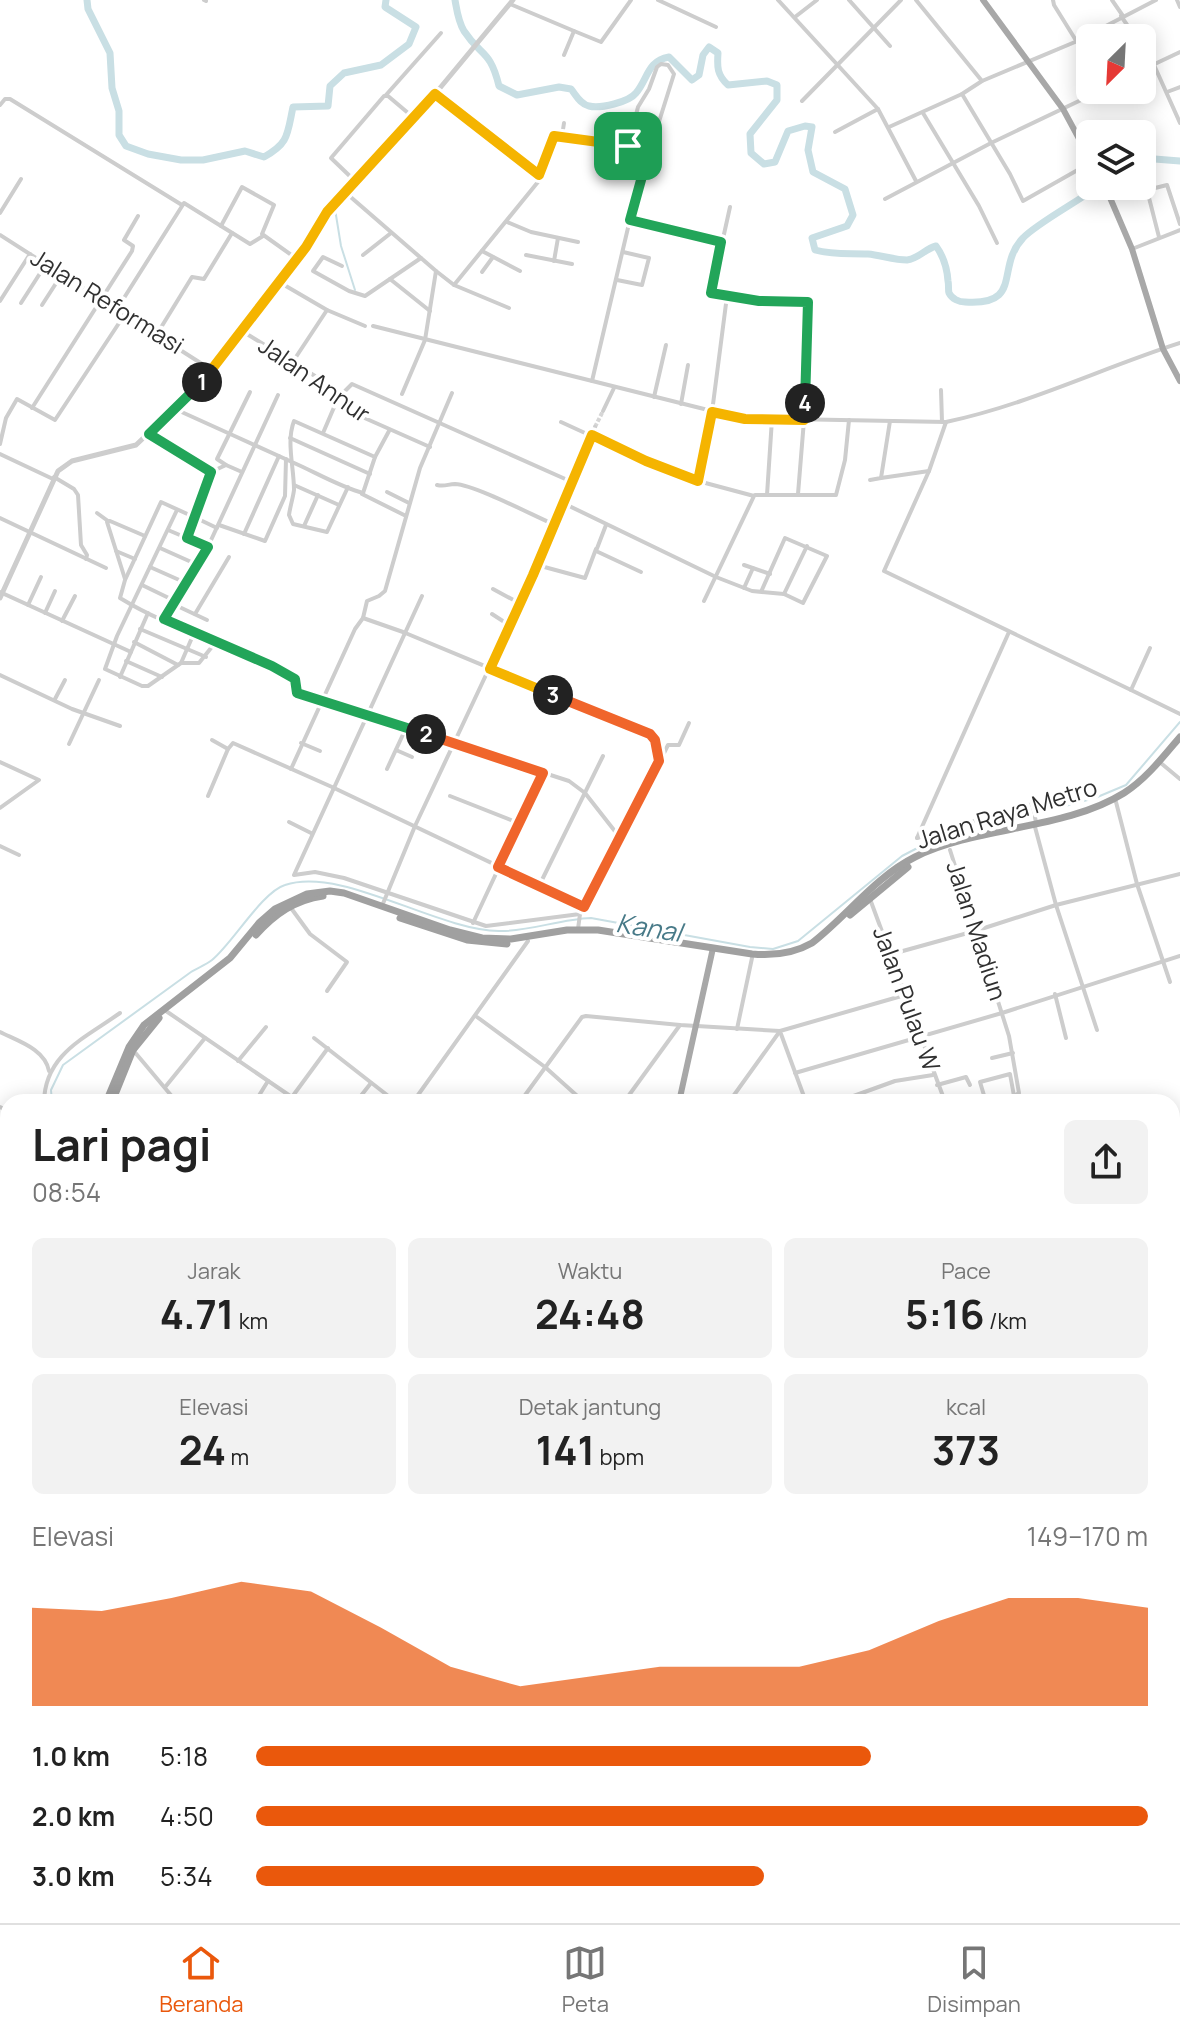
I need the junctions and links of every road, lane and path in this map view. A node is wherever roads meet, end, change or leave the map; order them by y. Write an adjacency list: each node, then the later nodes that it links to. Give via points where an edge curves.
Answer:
1 (631, 0): 20 (street, via 601,42)
2 (658, 0): 19 (street)
3 (778, 0): 16 (street)
4 (817, 0): 16 (street)
5 (849, 0): 18 (street)
6 (901, 0): 18 (street)
7 (916, 0): 30 (street)
8 (983, 0): 26 (main road)
9 (1053, 0): 22 (street)
10 (1112, 0): 15 (street)
11 (1177, 0): 14 (street)
12 (1153, 1): 15 (street)
13 (511, 2): 20 (street); 33 (street)
14 (1180, 7)
15 (1122, 16): 17 (street); 22 (street)
16 (795, 17): 27 (street)
17 (1127, 24)
18 (873, 26): 23 (street); 27 (street)
19 (716, 27)
20 (574, 31): 25 (street)
21 (441, 33): 35 (street)
22 (1075, 42): 26 (street)
23 (890, 46)
24 (1180, 52): 28 (street)
25 (564, 55)
26 (1028, 60): 30 (street); 40 (main road)
27 (837, 63): 36 (street); 39 (street)
28 (1156, 64)
29 (1156, 69): 32 (street)
30 (982, 81): 34 (street)
31 (1180, 87): 32 (street)
32 (1167, 92): 44 (street)
33 (435, 94): 42 (street); 54 (street)
34 (962, 94): 41 (street); 49 (street)
35 (386, 95): 42 (street); 57 (street, via 331,158)
36 (802, 101)
37 (1076, 103): 40 (street)
38 (0, 105): 61 (street, via 10,99)
39 (878, 109): 45 (street); 46 (street)
40 (1063, 109): 47 (main road); 49 (street)
41 (923, 113): 45 (street); 52 (street)
42 (414, 118): 57 (street)
43 (564, 123): 48 (street)
44 (1180, 123)
45 (889, 127): 56 (street)
46 (835, 132)
47 (1076, 134)
48 (562, 136): 50 (street); 54 (street, via 551,139)
49 (991, 143): 52 (street); 53 (street, via 1023,201)
50 (628, 146): 51 (street); 51 (street, via 638,107 657,67 664,64 674,74)
51 (649, 151): 65 (street)
52 (954, 165): 56 (street); 78 (street)
53 (1076, 169)
54 (539, 175): 66 (street)
55 (21, 179): 63 (street)
56 (916, 181): 59 (street)
57 (356, 182): 58 (street)
58 (346, 193): 71 (street); 87 (street)
59 (885, 199)
60 (1110, 200): 79 (main road)
61 (182, 205): 68 (street); 106 (street)
62 (730, 207): 77 (street)
63 (0, 213)
64 (138, 216): 101 (street, via 124,241 134,248)
65 (630, 220): 77 (street); 81 (street)
66 (507, 222): 75 (street); 80 (street)
67 (1180, 224): 74 (street, via 1167,185 1147,190)
68 (221, 226): 70 (street); 73 (street, via 242,187 274,205)
69 (1180, 230): 74 (street)
70 (232, 233): 73 (street, via 250,244); 113 (street, via 204,279 192,277)
71 (391, 233): 83 (street); 85 (street)
72 (0, 235): 82 (street, Jalan Reformasi)
73 (263, 236): 87 (street)
74 (1159, 237): 79 (street)
75 (558, 238): 76 (street); 88 (street)
76 (578, 242)
77 (721, 242): 100 (street, via 710,290)
78 (997, 243)
79 (1132, 249): 117 (main road)
80 (482, 251): 86 (street); 99 (street)
81 (623, 252): 97 (street); 97 (street, via 649,258 642,285)
82 (30, 254): 89 (street, Jalan Reformasi); 102 (street)
83 (363, 255)
84 (526, 255): 88 (street)
85 (422, 257): 92 (street); 96 (street)
86 (493, 257): 93 (street); 94 (street)
87 (297, 259): 98 (street)
88 (554, 261): 90 (street)
89 (46, 264): 95 (street, Jalan Reformasi); 103 (street)
90 (572, 264)
91 (342, 266): 96 (street, via 323,257 313,271 361,296)
92 (436, 271): 99 (street); 108 (street)
93 (520, 271)
94 (482, 272)
95 (62, 274): 101 (street, Jalan Reformasi); 104 (street)
96 (390, 279): 108 (street)
97 (617, 280): 121 (street)
98 (279, 282): 107 (street); 112 (street)
99 (454, 285): 105 (street)
100 (727, 296): 135 (street); 137 (street, via 808,302)
101 (101, 298): 106 (street, Jalan Reformasi); 132 (street)
102 (0, 301)
103 (21, 303)
104 (42, 305)
105 (509, 308)
106 (117, 309): 109 (street, Jalan Reformasi)
107 (327, 310): 110 (street); 118 (street)
108 (430, 311): 114 (street)
109 (125, 314): 113 (street, Jalan Reformasi); 132 (street, via 55,420)
110 (365, 326)
111 (373, 326): 114 (street)
112 (242, 331): 118 (street, Jalan Annur); 120 (street)
113 (157, 334): 120 (street, Jalan Reformasi)
114 (425, 340): 121 (street); 127 (street)
115 (1180, 343): 117 (street)
116 (666, 345): 129 (street)
117 (1163, 349): 122 (main road); 141 (street, via 1014,403)
118 (292, 363): 130 (street, Jalan Annur)
119 (688, 365): 131 (street)
120 (212, 371): 133 (street)
121 (592, 381): 123 (street)
122 (1180, 381)
123 (614, 387): 129 (street); 134 (street)
124 (941, 390): 141 (street)
125 (250, 392): 145 (street)
126 (452, 393): 142 (street)
127 (402, 394)
128 (278, 395): 151 (street)
129 (654, 397): 131 (street)
130 (338, 398): 142 (street, via 352,384); 144 (street, Jalan Annur, via 351,412); 146 (street)
131 (681, 404): 135 (street)
132 (32, 408): 150 (street, via 17,399)
133 (175, 409): 145 (street); 147 (street)
134 (603, 411)
135 (712, 412): 136 (street); 166 (street)
136 (772, 419): 137 (street); 176 (street)
137 (804, 420): 138 (street); 173 (street)
138 (849, 420): 139 (street); 173 (street, via 836,495)
139 (890, 421): 141 (street); 164 (street)
140 (561, 422): 148 (street)
141 (944, 422): 159 (street)
142 (440, 425): 152 (street); 167 (street)
143 (595, 427): 148 (street)
144 (389, 431): 152 (street, Jalan Annur); 155 (street)
145 (229, 432): 151 (street); 158 (street, via 217,459)
146 (323, 433): 149 (street, via 294,421); 155 (street)
147 (149, 434): 160 (street); 163 (street, via 127,449 67,463)
148 (592, 435): 166 (street); 167 (street)
149 (290, 438): 157 (street); 162 (street)
150 (0, 444)
151 (254, 445): 154 (street); 161 (street)
152 (430, 447): 177 (street)
153 (0, 454): 163 (street)
154 (280, 456): 156 (street); 192 (street)
155 (375, 457): 162 (street)
156 (286, 459): 157 (street); 192 (street, via 285,496 265,541)
157 (292, 462): 168 (street); 170 (street)
158 (226, 465): 160 (street); 161 (street)
159 (929, 471): 164 (street); 239 (street, via 884,571)
160 (211, 472): 183 (street)
161 (242, 472): 188 (street)
162 (370, 474): 172 (street)
163 (54, 478): 191 (street); 200 (street, via 78,495)
164 (881, 478): 165 (street)
165 (870, 480)
166 (698, 481): 175 (street)
167 (572, 482): 178 (street)
168 (293, 485): 174 (street); 189 (street, via 289,518)
169 (437, 485): 186 (street, via 455,484)
170 (348, 487): 172 (street); 179 (street)
171 (387, 492): 177 (street)
172 (360, 493): 182 (street)
173 (798, 494): 176 (street)
174 (318, 495): 179 (street); 189 (street)
175 (753, 495): 176 (street); 212 (street)
176 (767, 495)
177 (409, 503): 182 (street)
178 (563, 503): 186 (street); 187 (street)
179 (339, 505): 189 (street, via 326,532)
180 (177, 510): 183 (street); 190 (street); 193 (street, via 161,502)
181 (97, 513): 185 (street)
182 (405, 515): 234 (street, via 385,591 367,601)
183 (194, 517): 188 (street); 194 (street)
184 (0, 518): 191 (street)
185 (108, 521): 193 (street); 199 (street)
186 (553, 524): 204 (street)
187 (606, 525): 198 (street); 212 (street)
188 (218, 526): 192 (street); 196 (street)
189 (304, 526)
190 (168, 530): 194 (street); 197 (street)
191 (29, 532): 200 (street); 220 (street)
192 (244, 534)
193 (145, 536): 202 (street)
194 (187, 538): 196 (street)
195 (807, 546): 210 (street, via 784,539); 221 (street); 221 (street, via 827,558 805,603)
196 (208, 547): 203 (street)
197 (160, 548): 203 (street); 206 (street)
198 (596, 549): 204 (street, via 585,578); 209 (street)
199 (116, 551): 202 (street); 213 (street)
200 (86, 557): 207 (street)
201 (229, 557): 231 (street)
202 (135, 559): 213 (street)
203 (198, 565): 214 (street)
204 (537, 565): 226 (street)
205 (744, 565): 208 (street)
206 (150, 567): 214 (street); 215 (street)
207 (106, 568)
208 (753, 568): 210 (street); 216 (street)
209 (641, 572)
210 (770, 574): 219 (street)
211 (41, 577): 227 (street)
212 (716, 577): 216 (street); 224 (street)
213 (125, 580): 228 (street, via 120,597)
214 (186, 583): 225 (street)
215 (142, 585): 225 (street); 228 (street)
216 (744, 588): 219 (street)
217 (493, 589): 226 (street)
218 (55, 591): 229 (street)
219 (761, 592): 221 (street)
220 (1, 594): 227 (street)
221 (784, 594)
222 (75, 596): 236 (street)
223 (422, 596): 240 (street)
224 (704, 601)
225 (174, 603): 231 (street); 233 (street)
226 (519, 603): 237 (street)
227 (28, 605): 229 (street)
228 (133, 605): 230 (street); 244 (street)
229 (45, 613): 236 (street)
230 (148, 613): 233 (street); 238 (street)
231 (195, 614): 235 (street)
232 (492, 614): 237 (street)
233 (164, 619): 241 (street)
234 (362, 619): 240 (street); 259 (street)
235 (207, 620)
236 (62, 621): 244 (street)
237 (509, 625): 251 (street)
238 (140, 629): 242 (street); 246 (street)
239 (1009, 631): 257 (street); 291 (street, via 917,838 1032,804)
240 (403, 632): 251 (street); 261 (street)
241 (194, 633): 243 (street); 246 (street)
242 (134, 642): 247 (street); 250 (street)
243 (215, 643): 248 (street); 259 (street, via 272,666 295,679 297,693)
244 (114, 645): 247 (street); 253 (street, via 105,669)
245 (1150, 648): 257 (street)
246 (187, 649): 248 (street); 250 (street)
247 (131, 652): 249 (street)
248 (206, 657): 250 (street, via 199,664)
249 (126, 661): 253 (street); 254 (street)
250 (179, 664): 254 (street)
251 (490, 669): 268 (street); 276 (street, via 646,733 655,740)
252 (0, 675): 258 (street)
253 (120, 677): 254 (street, via 146,686)
254 (162, 677)
255 (65, 680): 258 (street)
256 (99, 680): 260 (street)
257 (1131, 690): 262 (street)
258 (54, 700): 260 (street)
259 (321, 700): 261 (street); 269 (street)
260 (83, 712): 264 (street); 270 (street)
261 (366, 713): 265 (street); 283 (street)
262 (1180, 714)
263 (689, 723): 276 (street, via 679,745 668,745)
264 (120, 726)
265 (406, 728): 268 (street); 272 (street)
266 (212, 740): 271 (street)
267 (1180, 740): 278 (highway, Jalan Raya Metro); 291 (highway, via 1123,793)
268 (453, 742): 281 (street); 292 (street)
269 (301, 743): 273 (street); 279 (street)
270 (69, 744)
271 (228, 749): 279 (street, via 233,743); 285 (street)
272 (396, 750): 275 (street); 280 (street)
273 (320, 751)
274 (603, 756): 284 (street)
275 (412, 757)
276 (658, 757): 294 (street, via 658,767)
277 (0, 762): 288 (street, via 39,780)
278 (1162, 764): 282 (street); 287 (highway, Jalan Raya Metro)
279 (291, 769): 283 (street)
280 (387, 769)
281 (543, 773): 284 (street); 290 (street)
282 (1180, 779)
283 (332, 787): 292 (street); 293 (street)
284 (585, 793): 294 (street); 301 (street)
285 (208, 796)
286 (450, 796): 290 (street)
287 (1116, 802): 291 (highway, Jalan Raya Metro); 300 (street)
288 (0, 808)
289 (289, 822): 293 (street)
290 (521, 824): 298 (street)
291 (1036, 825): 296 (highway, Jalan Raya Metro); 303 (highway, via 927,852 898,867); 305 (street)
292 (415, 826): 298 (street); 302 (street)
293 (311, 833): 302 (street, via 294,876 327,874)
294 (621, 839): 307 (street)
295 (0, 846): 297 (street)
296 (950, 850): 303 (highway, Jalan Raya Metro, via 917,861); 313 (street, Jalan Madiun)
297 (19, 855)
298 (498, 867): 301 (street); 311 (street)
299 (1180, 874): 300 (street)
300 (1137, 884): 305 (street); 319 (street)
301 (539, 886): 307 (street)
302 (386, 893): 304 (street); 311 (street)
303 (865, 898): 308 (highway); 316 (street, Jalan Pulau W)
304 (383, 905): 309 (highway); 336 (highway, via 330,891 287,902 259,923 230,958 162,1009)
305 (1056, 905): 313 (street); 321 (street)
306 (290, 906): 309 (highway, via 330,896); 322 (street, via 310,934 347,962); 325 (highway, via 227,967)
307 (584, 907): 310 (street)
308 (849, 914): 315 (highway, via 792,952); 318 (highway, via 805,952 780,959)
309 (400, 915): 312 (highway, via 482,938); 314 (highway, via 481,943)
310 (580, 916): 311 (street, via 492,926); 312 (street)
311 (473, 923)
312 (578, 928): 315 (highway)
313 (975, 931): 316 (street); 327 (street, Jalan Madiun)
314 (528, 941): 315 (highway, via 587,934); 328 (street)
315 (713, 950): 318 (highway); 330 (main road)
316 (892, 954): 324 (street, Jalan Pulau W)
317 (1180, 956): 319 (street)
318 (752, 958): 332 (street)
319 (1163, 961): 320 (street); 321 (street)
320 (1170, 982)
321 (1083, 985): 323 (street); 333 (street)
322 (327, 991)
323 (1055, 994): 327 (street); 340 (street)
324 (905, 995): 335 (street); 337 (street, Jalan Pulau W)
325 (166, 1011): 336 (highway); 338 (street)
326 (120, 1013): 347 (street, via 64,1051)
327 (1002, 1013): 337 (street); 343 (street, Jalan Madiun)
328 (476, 1016): 346 (street); 364 (street)
329 (680, 1025): 330 (street); 346 (street, via 582,1017); 367 (street)
330 (696, 1026): 332 (street); 368 (main road)
331 (266, 1027): 345 (street)
332 (737, 1029): 335 (street)
333 (1097, 1030)
334 (0, 1032): 347 (street, via 39,1053)
335 (781, 1032): 348 (street); 369 (street)
336 (139, 1036): 342 (highway); 356 (highway)
337 (920, 1037): 348 (street); 349 (street, Jalan Pulau W)
338 (205, 1038): 345 (street); 354 (street)
339 (314, 1038): 341 (street)
340 (1066, 1038)
341 (328, 1048): 351 (street); 361 (street)
342 (133, 1050): 354 (street); 357 (highway)
343 (1013, 1053): 344 (street); 375 (street, Jalan Madiun)
344 (992, 1058)
345 (238, 1061): 350 (street)
346 (545, 1067): 365 (street); 366 (street)
347 (49, 1073): 355 (street)
348 (795, 1073): 370 (street)
349 (933, 1075): 352 (street, Jalan Pulau W); 371 (street)
350 (268, 1081): 359 (street); 360 (street)
351 (371, 1083): 362 (street); 363 (street)
352 (937, 1085): 353 (street, via 966,1077); 372 (street, Jalan Pulau W)
353 (970, 1085)
354 (166, 1086): 358 (street)
355 (45, 1094)
356 (113, 1094)
357 (113, 1094)
358 (171, 1094)
359 (260, 1094)
360 (288, 1094)
361 (294, 1094)
362 (362, 1094)
363 (385, 1094)
364 (419, 1094)
365 (526, 1094)
366 (575, 1094)
367 (630, 1094)
368 (681, 1094)
369 (735, 1094)
370 (803, 1094)
371 (859, 1094)
372 (942, 1094)
373 (984, 1094): 374 (street, via 980,1082 1010,1074)
374 (1014, 1094)
375 (1017, 1094)

